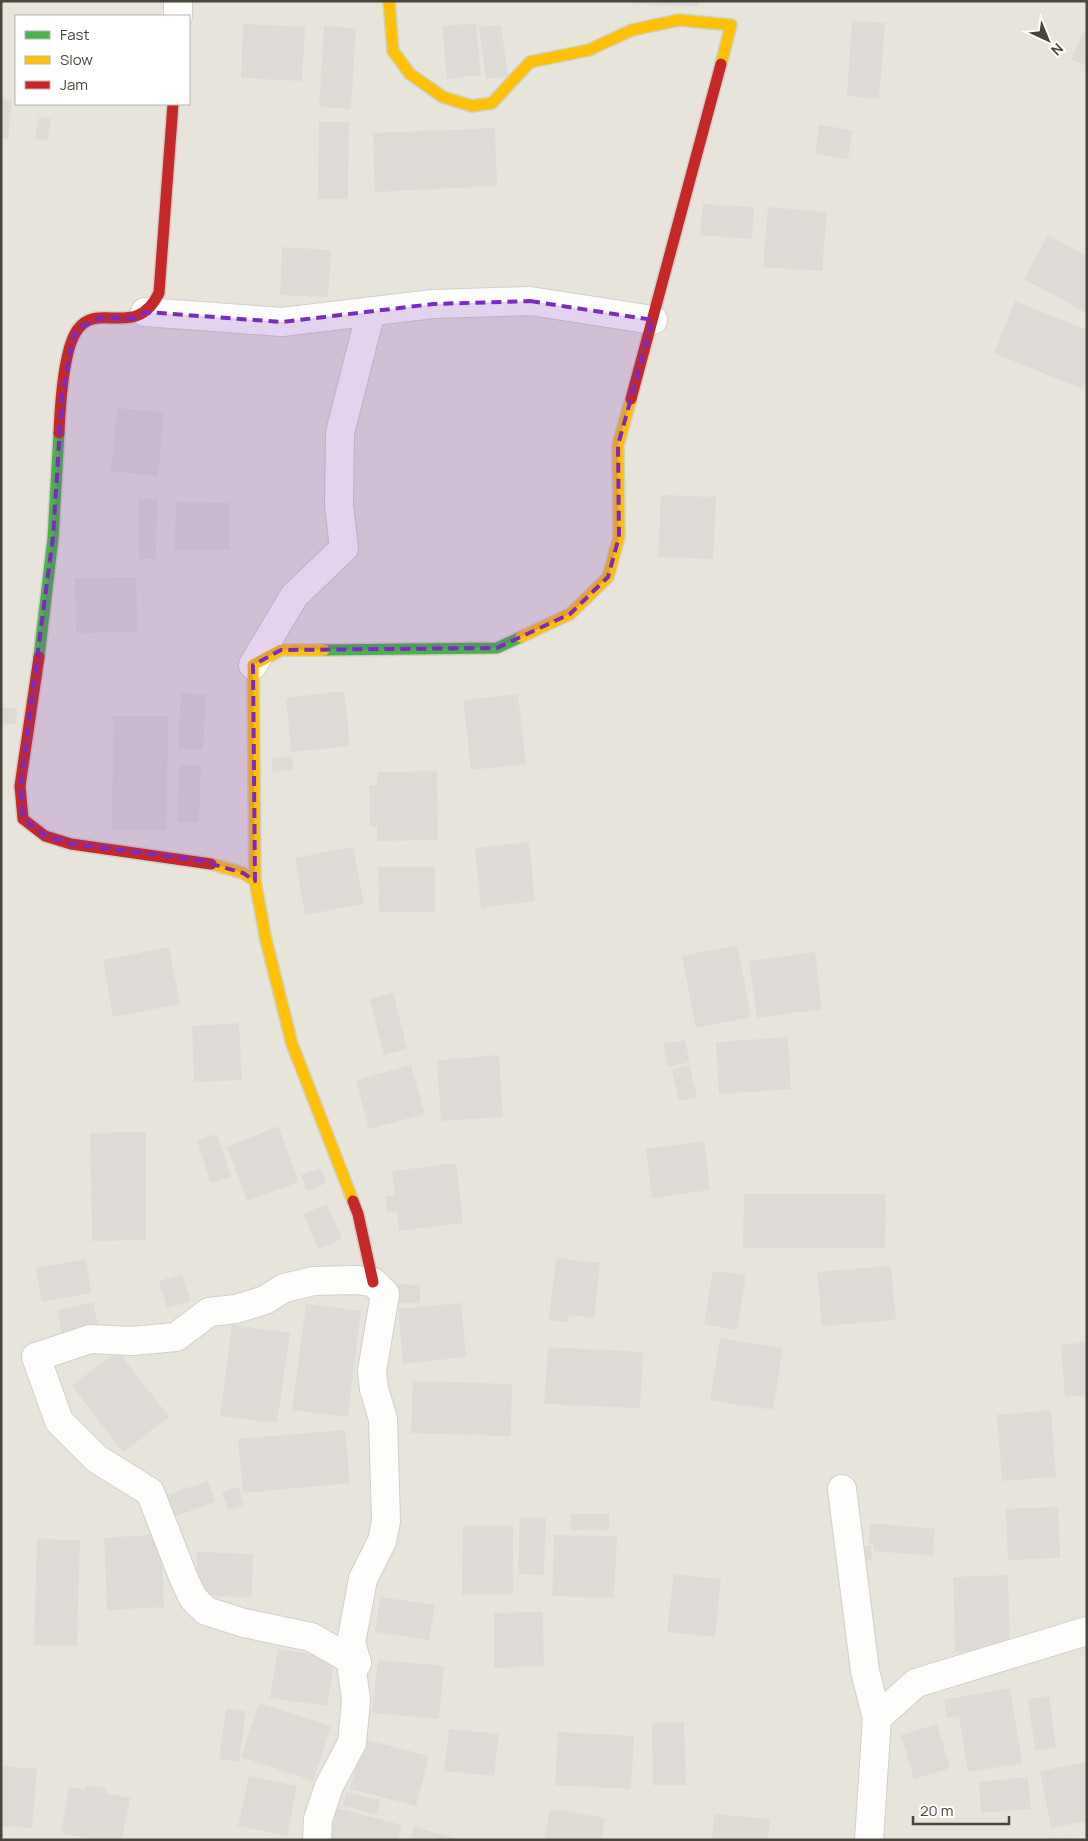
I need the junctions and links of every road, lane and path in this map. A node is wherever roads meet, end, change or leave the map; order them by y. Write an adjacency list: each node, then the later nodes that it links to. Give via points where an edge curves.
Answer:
1 (178, 1): 3 (street)
2 (389, 1): 7 (street, via 393,51 410,74 443,97 472,106 492,103 530,62 588,50 632,30 679,20 731,25)
3 (178, 15)
4 (173, 105): 6 (street, via 159,293)
5 (371, 311): 6 (street, via 282,322); 7 (street, via 433,304 530,301); 8 (street, via 340,433 339,505 344,548 294,596)
6 (145, 312): 9 (street, via 134,318 89,320 73,337 62,395 53,537 20,804 23,819 45,836 71,844 202,861 243,873)
7 (653, 320): 8 (street, via 618,445 619,536 608,577 570,614 497,648 281,650)
8 (253, 665): 9 (street)
9 (255, 881): 10 (street, via 292,1044 358,1214)
10 (373, 1282): 13 (street, via 385,1294 372,1371 383,1420 386,1521 382,1541 363,1578 351,1644); 13 (street, via 314,1281 284,1288 266,1300 236,1309 209,1312 176,1337 132,1341 90,1339 36,1357 59,1421 97,1459 150,1492 184,1579 193,1598 206,1611 244,1623 311,1637)
11 (842, 1489): 14 (street, via 865,1671)
12 (1087, 1631): 14 (street, via 916,1683)
13 (358, 1663): 15 (street, via 352,1670 356,1700 352,1743 329,1786 318,1819)
14 (877, 1718): 16 (street)
15 (317, 1840)
16 (869, 1840)

